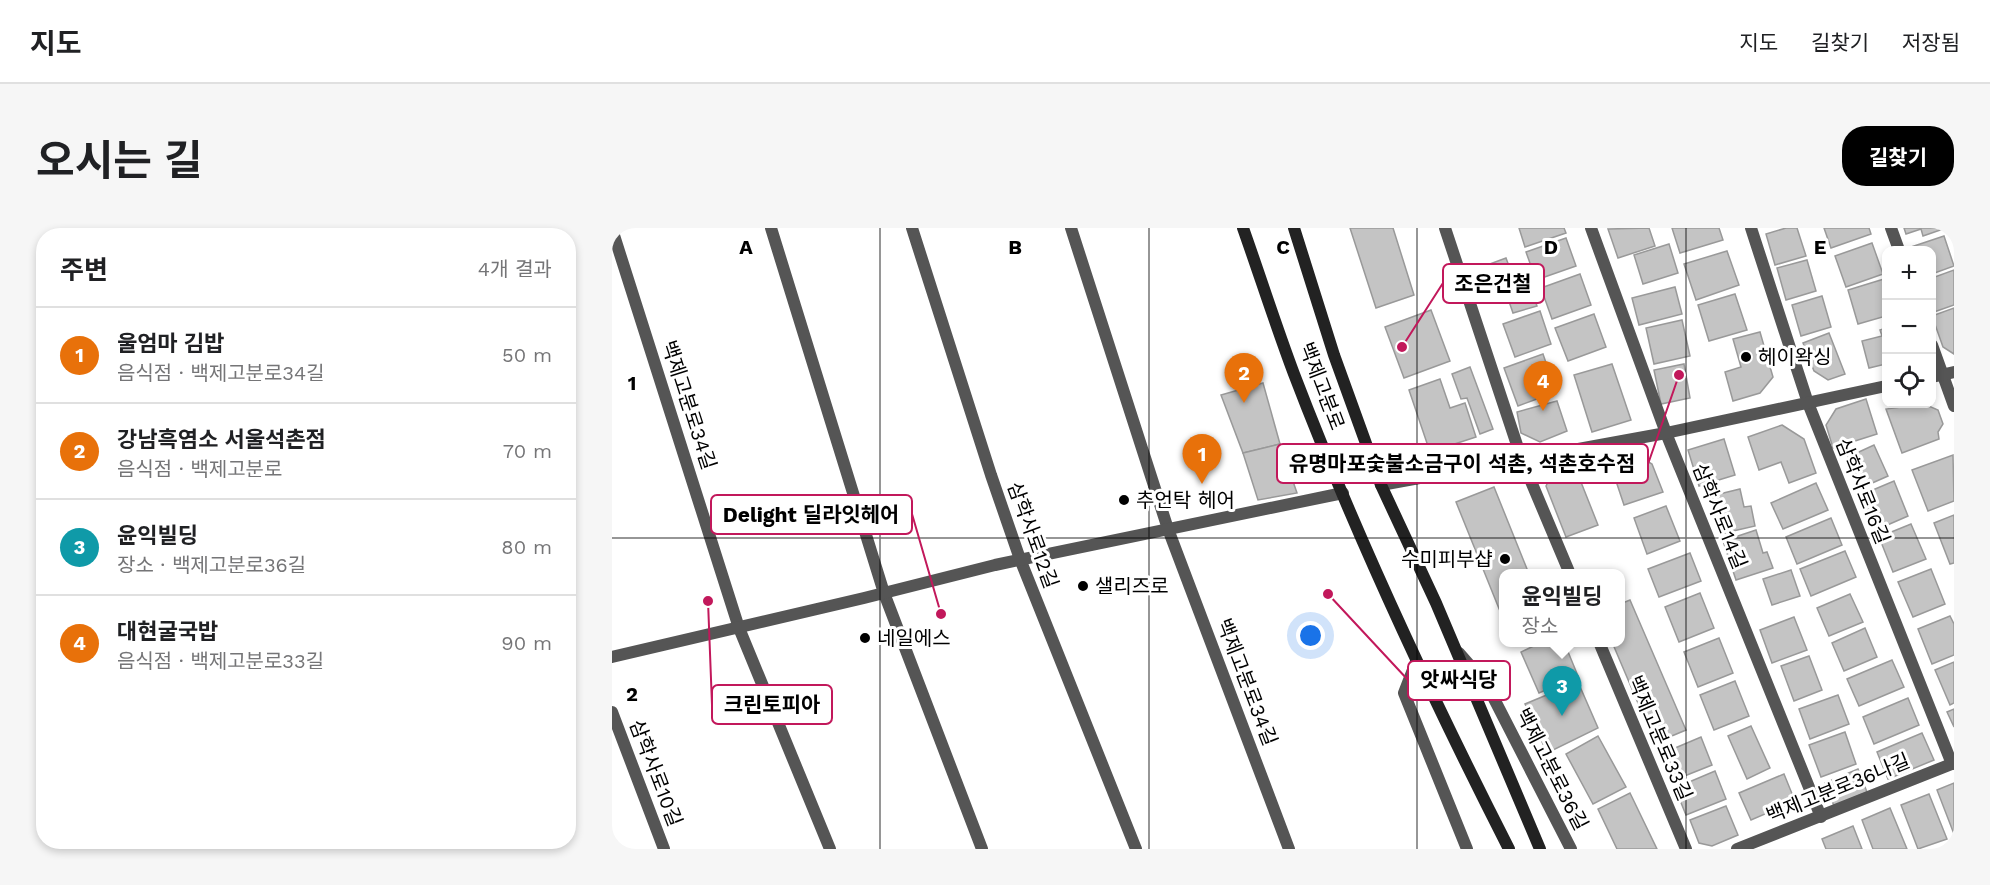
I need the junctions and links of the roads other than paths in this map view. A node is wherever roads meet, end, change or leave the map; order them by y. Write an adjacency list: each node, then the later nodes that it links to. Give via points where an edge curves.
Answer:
1 (771, 228): 24 (street)
2 (912, 228): 22 (street, 삼학사로12길)
3 (1071, 228): 21 (street, 백제고분로34길)
4 (1243, 228): 20 (main road, 백제고분로, via 1294,373)
5 (1294, 228): 19 (main road, 백제고분로)
6 (1445, 228): 18 (street)
7 (1591, 228): 17 (street, 삼학사로14길)
8 (1751, 228): 15 (street, 삼학사로16길)
9 (1891, 228): 11 (street)
10 (612, 229): 25 (street, 백제고분로34길)
11 (1898, 246)
12 (1935, 354): 13 (street)
13 (1942, 374): 16 (street)
14 (1882, 387): 15 (street)
15 (1808, 404): 17 (street); 31 (street, 삼학사로16길)
16 (1954, 406)
17 (1665, 433): 18 (street); 32 (street, 삼학사로14길)
18 (1522, 460): 19 (street); 23 (street)
19 (1381, 485): 27 (main road, 백제고분로)
20 (1343, 493): 21 (street); 29 (main road, 백제고분로)
21 (1168, 529): 22 (street); 37 (street, 백제고분로34길)
22 (1020, 559): 24 (street); 36 (street, 삼학사로12길)
23 (1568, 569)
24 (884, 593): 25 (street); 35 (street)
25 (739, 628): 28 (street); 34 (street, 백제고분로34길)
26 (1601, 647): 42 (street, 백제고분로33길)
27 (1455, 649): 40 (main road, 백제고분로); 41 (street, 백제고분로36길, via 1487,686)
28 (612, 657)
29 (1416, 662): 38 (street, via 1404,693); 39 (main road, 백제고분로)
30 (612, 711): 33 (street, 삼학사로10길)
31 (1953, 764): 32 (street, 백제고분로36나길)
32 (1821, 817): 43 (street, 백제고분로36나길)
33 (664, 849)
34 (830, 849)
35 (982, 849)
36 (1136, 849)
37 (1289, 849)
38 (1467, 849)
39 (1509, 849)
40 (1540, 849)
41 (1571, 849)
42 (1686, 849)
43 (1737, 849)

